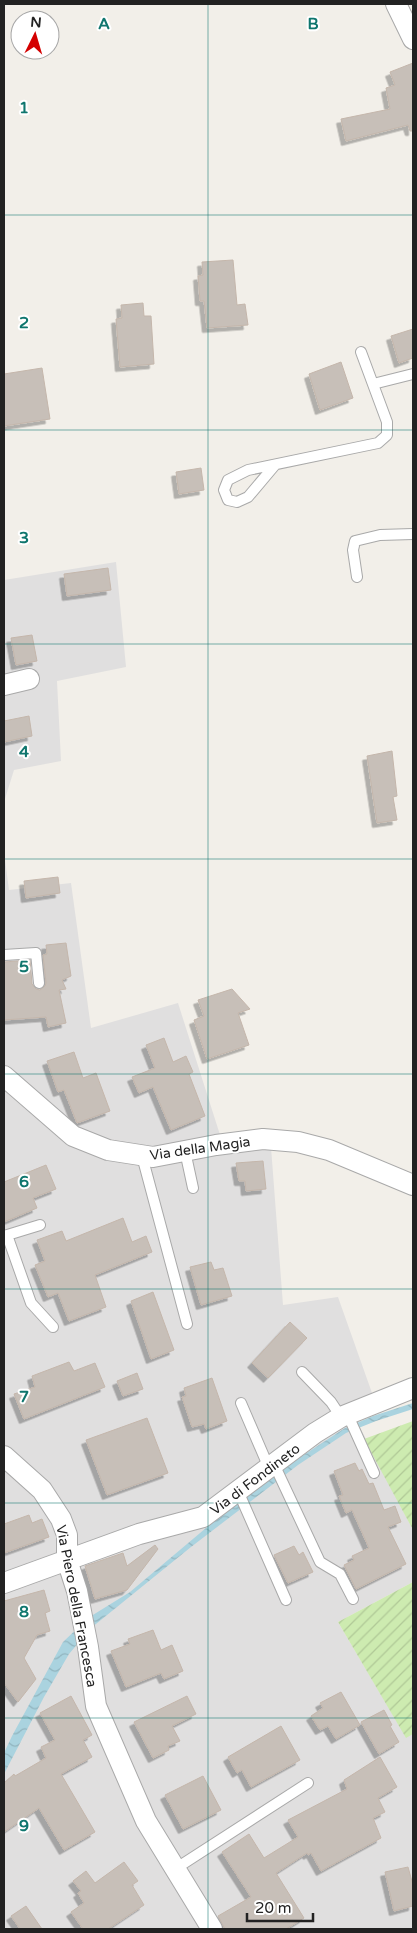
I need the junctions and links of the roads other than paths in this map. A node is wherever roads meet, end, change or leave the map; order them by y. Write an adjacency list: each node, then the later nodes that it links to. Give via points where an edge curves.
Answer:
1 (396, 4): 2 (street)
2 (413, 40)
3 (361, 352): 5 (lane)
4 (413, 374): 5 (lane)
5 (373, 384): 6 (lane, via 387,422 387,435 378,443)
6 (275, 465): 6 (lane, via 248,470 228,480 224,490 228,500 237,502 248,497)
7 (413, 534): 8 (lane, via 380,535 355,541)
8 (356, 577)
9 (30, 679): 10 (street)
10 (4, 685)
11 (4, 956): 12 (lane, via 36,953)
12 (39, 984)
13 (4, 1076): 15 (street, Via della Magia, via 73,1136 108,1150)
14 (185, 1151): 15 (street, Via della Magia); 16 (street, Via della Magia, via 263,1139 298,1142 329,1150); 17 (lane)
15 (142, 1156): 20 (lane)
16 (413, 1185)
17 (193, 1188)
18 (40, 1225): 19 (lane)
19 (6, 1235): 21 (lane, via 31,1303)
20 (187, 1324)
21 (53, 1327)
22 (302, 1372): 25 (lane)
23 (413, 1388): 25 (street, Via di Fondineto, via 384,1398)
24 (241, 1403): 27 (lane)
25 (348, 1418): 27 (street, Via di Fondineto); 28 (lane)
26 (4, 1456): 30 (street, Via Piero della Francesca, via 42,1490 61,1519 67,1535)
27 (274, 1467): 29 (street, Via di Fondineto); 32 (lane, via 320,1562 340,1574)
28 (374, 1473)
29 (240, 1494): 30 (street, Via di Fondineto, via 202,1517 138,1534); 33 (lane)
30 (67, 1560): 31 (street, Via di Fondineto); 35 (street, Via Piero della Francesca, via 77,1591 96,1706 146,1821)
31 (4, 1583)
32 (353, 1599)
33 (286, 1600)
34 (308, 1782): 35 (lane)
35 (175, 1869): 36 (street, Via Piero della Francesca)
36 (212, 1929)

